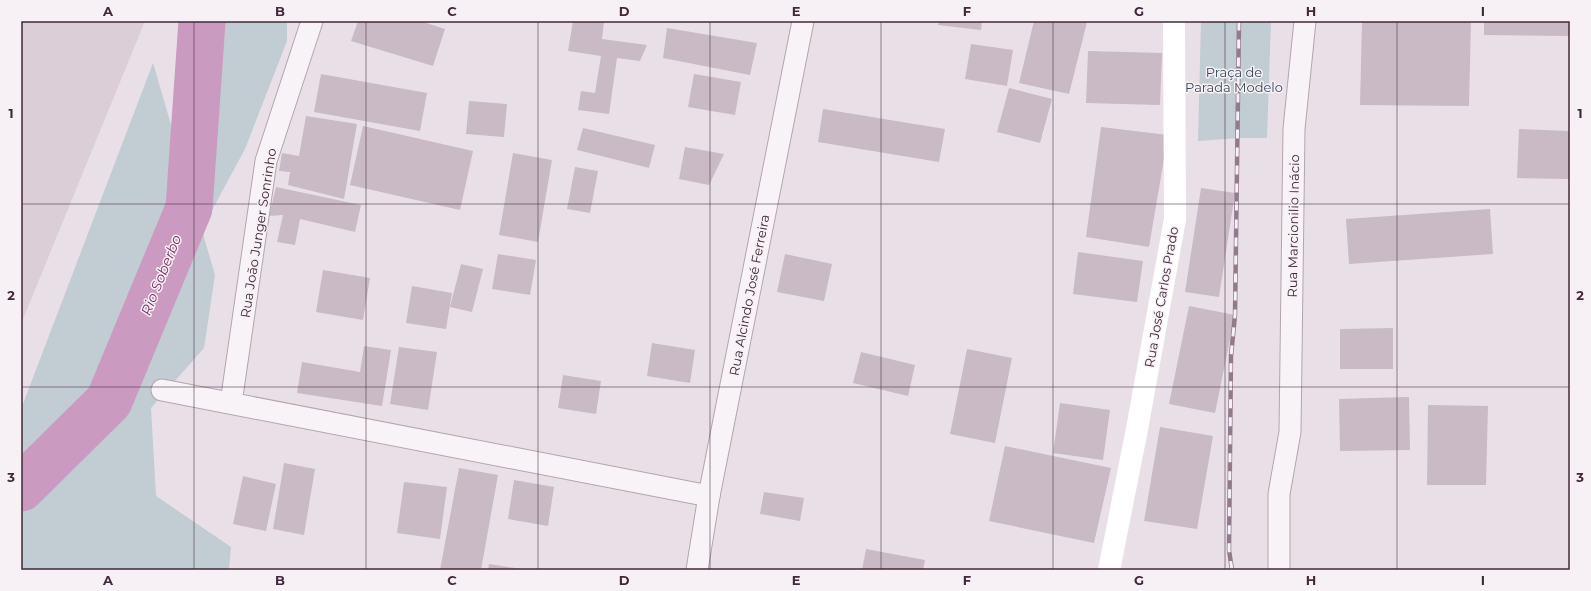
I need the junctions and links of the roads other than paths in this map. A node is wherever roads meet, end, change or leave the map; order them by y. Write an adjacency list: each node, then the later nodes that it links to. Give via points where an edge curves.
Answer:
1 (312, 21): 6 (street, Rua João Junger Sonrinho, via 266,161)
2 (804, 21): 7 (street, Rua Alcindo José Ferreira)
3 (1174, 21): 9 (main road, Rua José Carlos Prado, via 1175,219)
4 (1305, 21): 10 (street, Rua Marcionilio Inácio, via 1294,129 1290,432 1279,494)
5 (162, 390): 6 (street)
6 (231, 403): 7 (street)
7 (709, 496): 8 (street, Rua Alcindo José Ferreira)
8 (697, 570)
9 (1109, 570)
10 (1279, 570)

